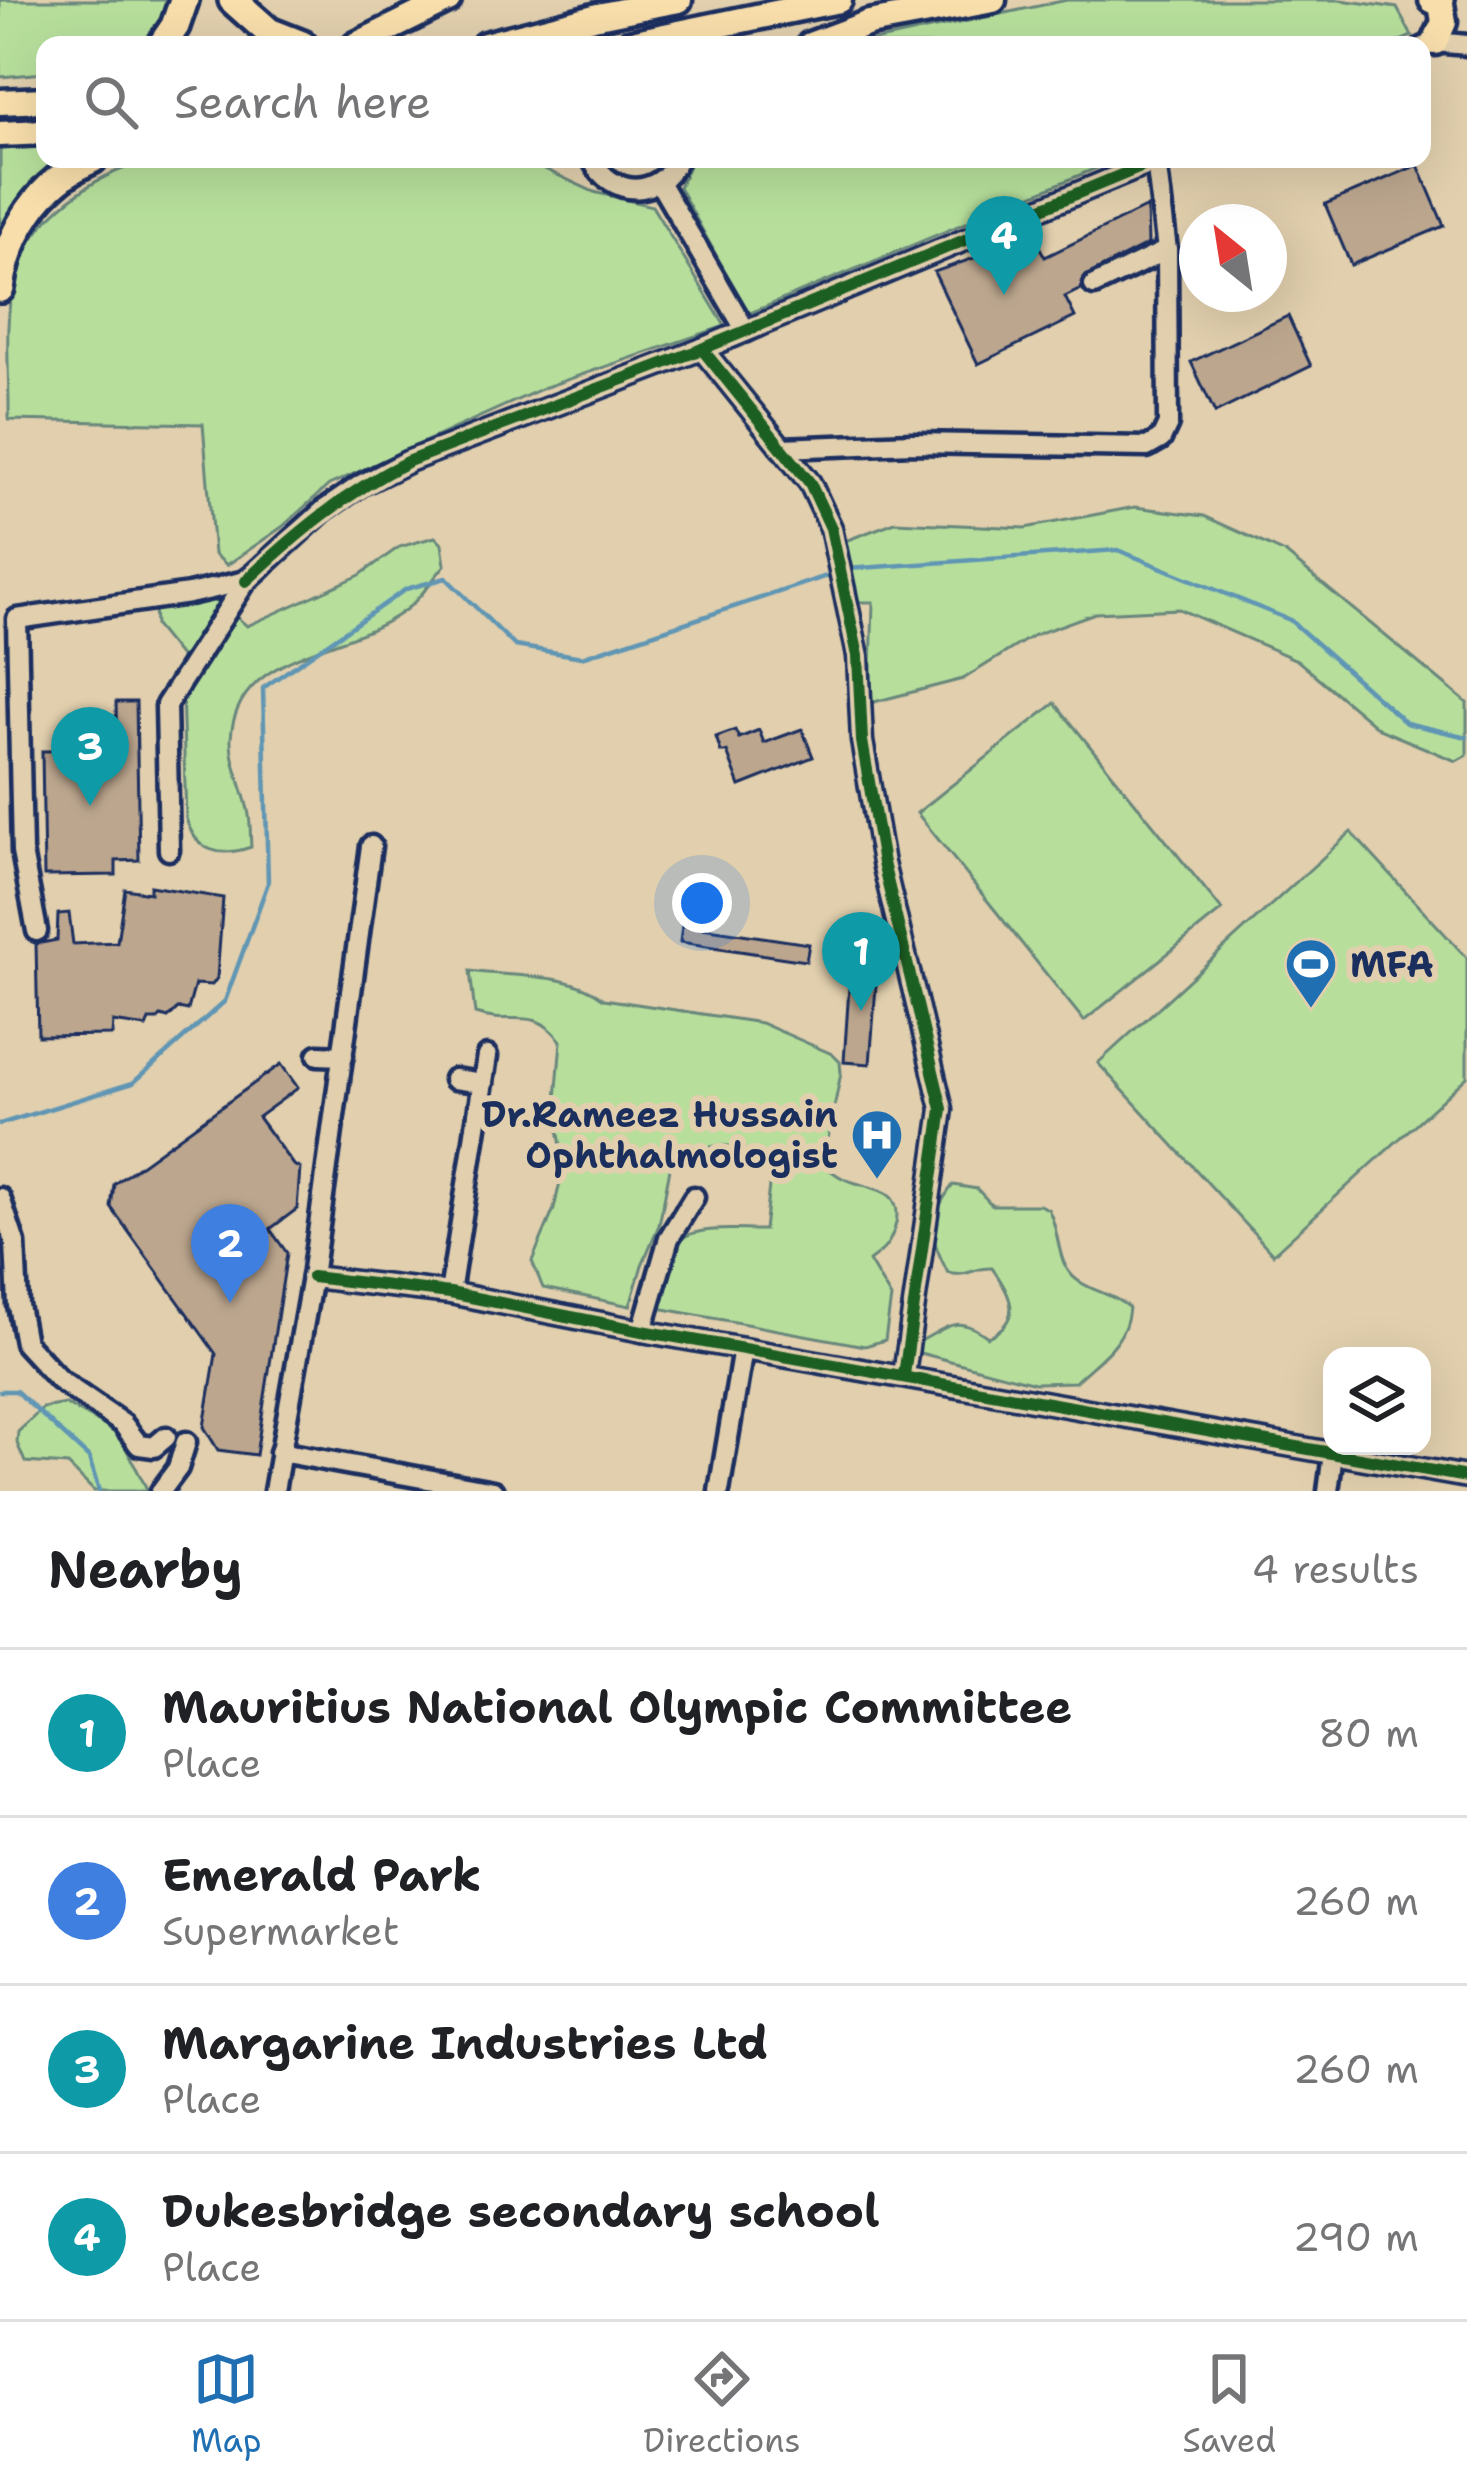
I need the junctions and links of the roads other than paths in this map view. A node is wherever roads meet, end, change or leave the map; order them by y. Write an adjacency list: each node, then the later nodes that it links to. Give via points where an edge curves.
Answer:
1 (184, 0): 10 (highway)
2 (233, 0): 11 (highway)
3 (448, 0): 12 (main road)
4 (679, 0): 8 (main road)
5 (839, 0): 15 (main road)
6 (994, 0): 16 (main road)
7 (1432, 0): 17 (main road, via 1444,22)
8 (635, 2): 13 (main road, bridge); 14 (street)
9 (1467, 10): 18 (main road)
10 (168, 36)
11 (278, 36)
12 (374, 36)
13 (520, 36)
14 (634, 36)
15 (667, 36)
16 (834, 36)
17 (1431, 41)
18 (1431, 42)
19 (1431, 45): 20 (street)
20 (1467, 46)
21 (0, 91): 22 (main road)
22 (36, 96)
23 (36, 96): 24 (main road)
24 (0, 102)
25 (36, 132): 26 (main road)
26 (0, 134)
27 (72, 168): 35 (highway, via 43,190 18,230)
28 (597, 168): 32 (street, via 626,189)
29 (671, 168): 32 (street)
30 (1139, 168): 36 (street)
31 (1159, 168): 33 (street)
32 (659, 182): 36 (street)
33 (1167, 250): 34 (street); 38 (street, via 1168,424 1147,447)
34 (1094, 285)
35 (0, 288)
36 (746, 331): 37 (street)
37 (702, 349): 38 (street); 39 (street, via 362,484)
38 (782, 448): 54 (street, via 831,528 858,656 862,742 883,862 941,1095)
39 (246, 581): 41 (street, via 166,705); 42 (street, via 17,619 22,852)
40 (371, 846): 44 (street)
41 (170, 850)
42 (37, 931)
43 (318, 1055): 44 (street)
44 (343, 1056): 50 (street)
45 (487, 1056): 47 (street)
46 (454, 1079): 47 (street)
47 (483, 1083): 51 (street)
48 (694, 1197): 52 (street, via 669,1238)
49 (0, 1198): 55 (street, via 15,1243 25,1343 139,1445 154,1448)
50 (313, 1277): 51 (street); 57 (street)
51 (450, 1293): 52 (street)
52 (641, 1331): 53 (street)
53 (743, 1349): 54 (street); 65 (street)
54 (904, 1375): 58 (street)
55 (166, 1437)
56 (186, 1442): 62 (street)
57 (280, 1452): 63 (street); 64 (street)
58 (1323, 1452)
59 (1333, 1455): 66 (street)
60 (1339, 1455): 61 (street)
61 (1467, 1477)
62 (160, 1491)
63 (274, 1491)
64 (493, 1491)
65 (719, 1491)
66 (1328, 1491)

